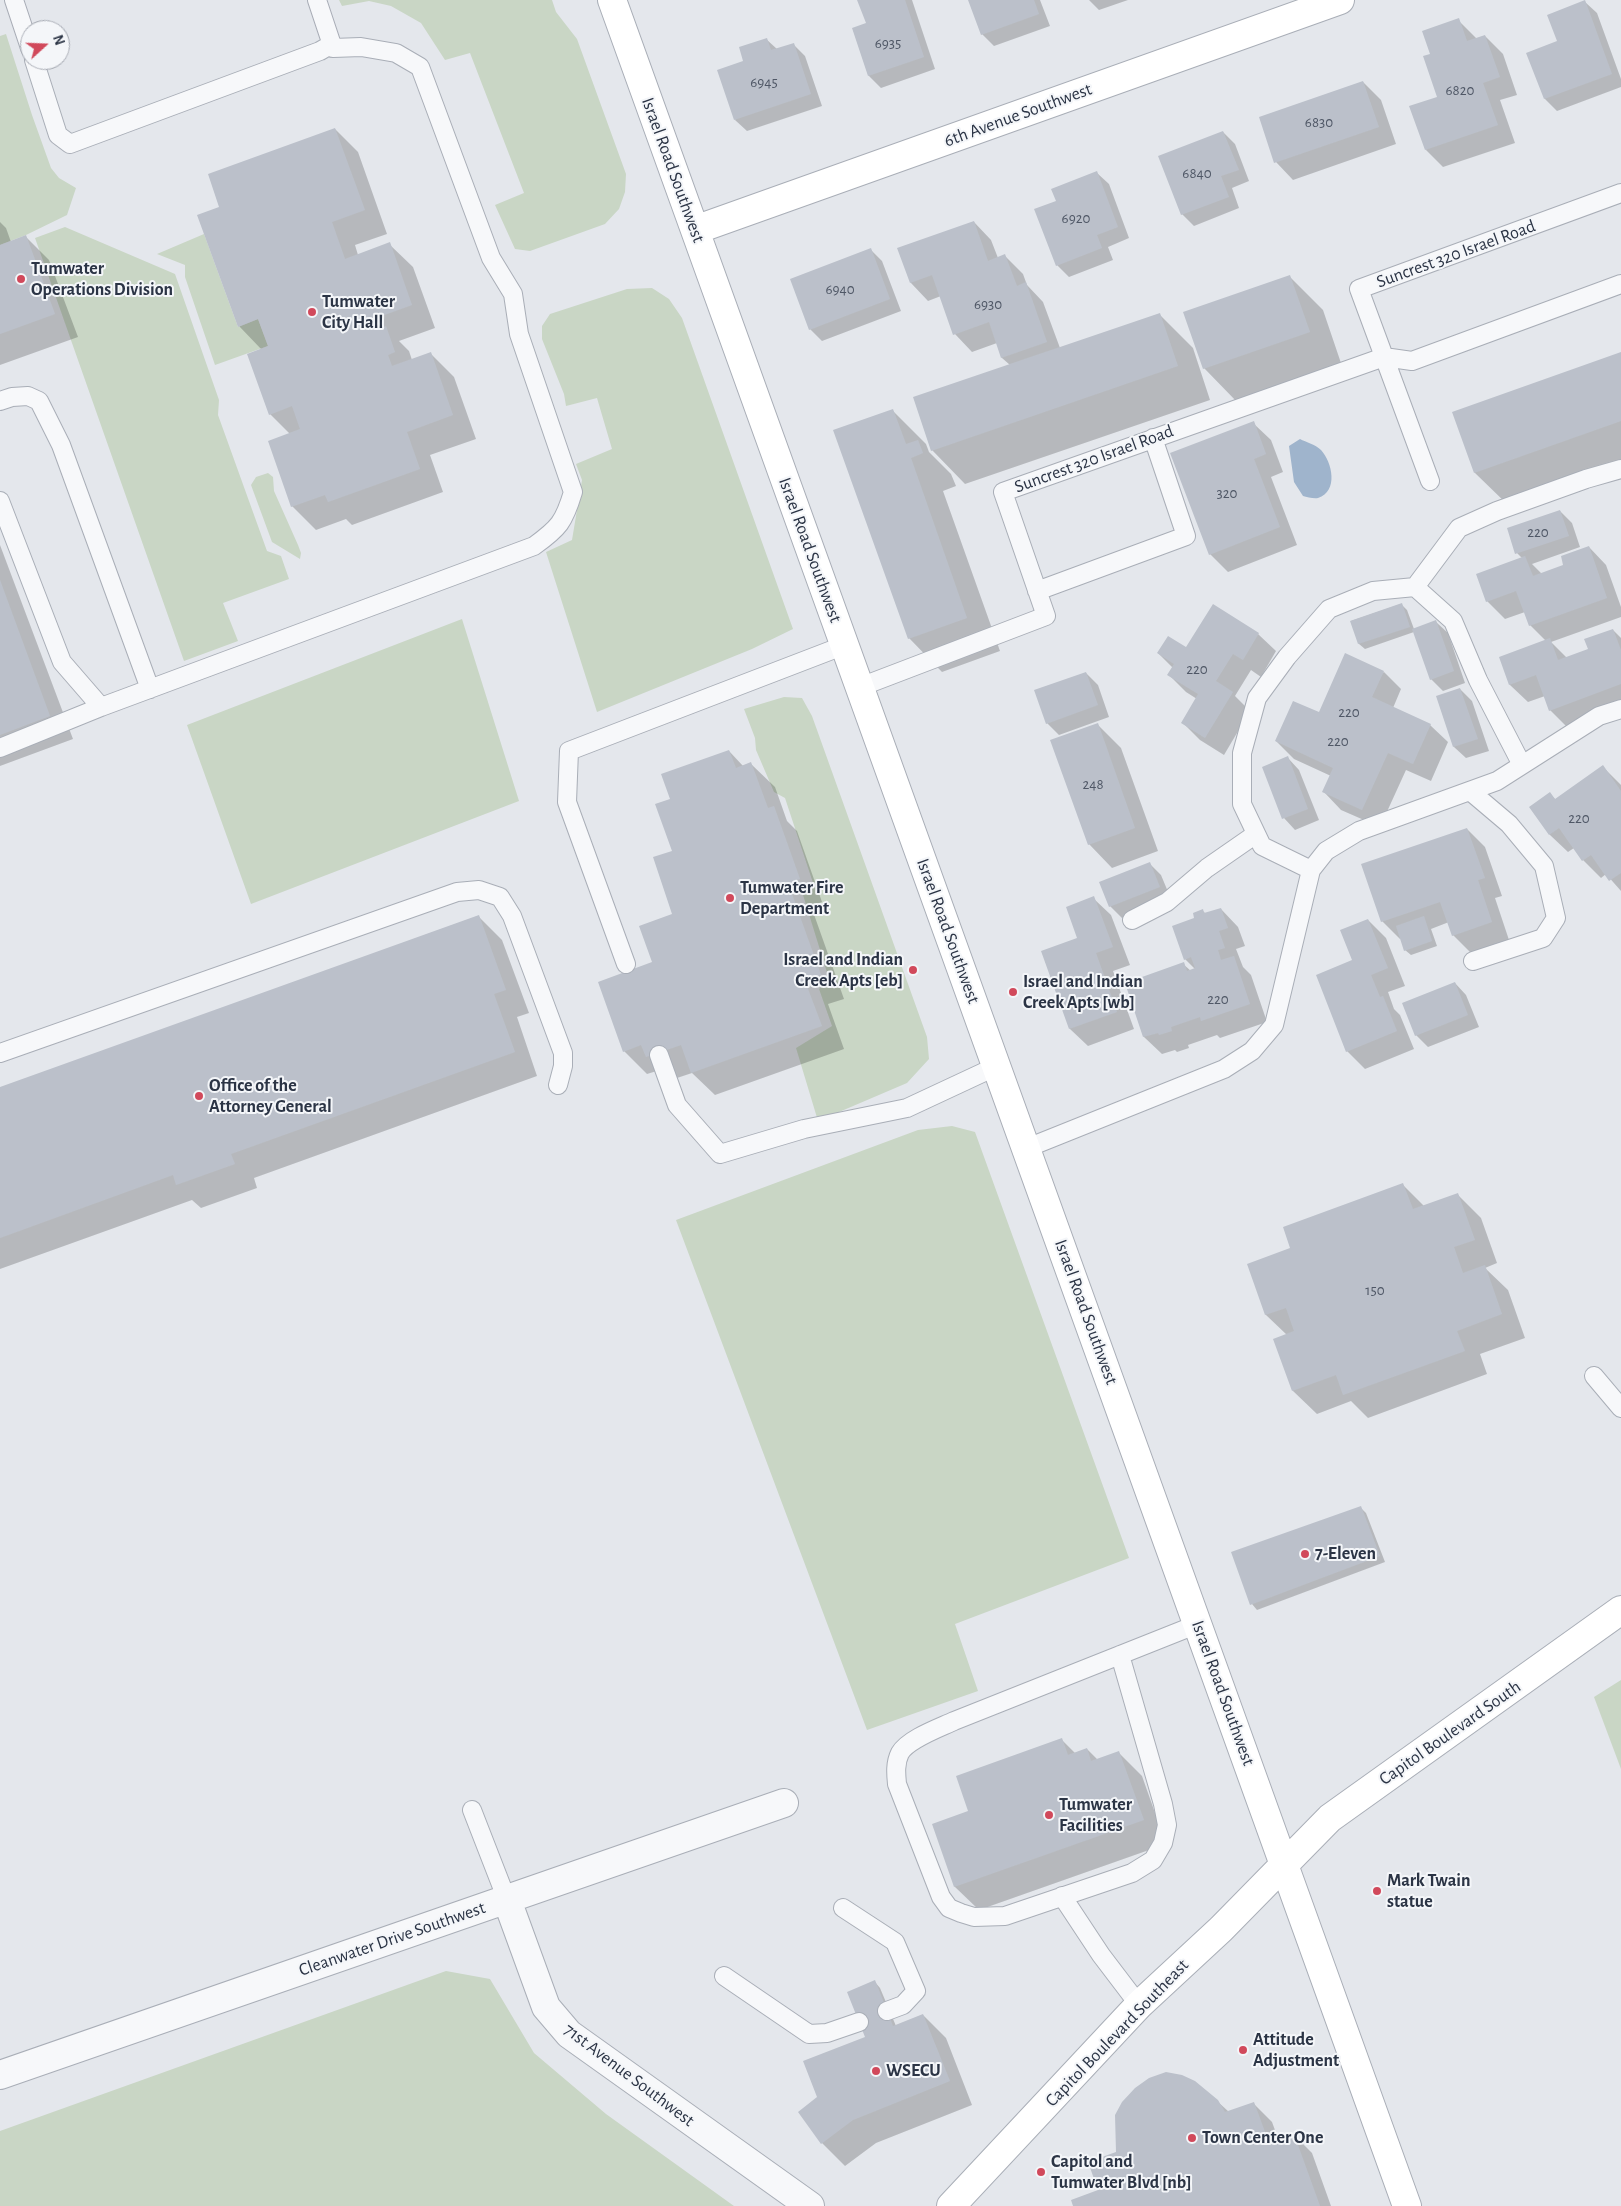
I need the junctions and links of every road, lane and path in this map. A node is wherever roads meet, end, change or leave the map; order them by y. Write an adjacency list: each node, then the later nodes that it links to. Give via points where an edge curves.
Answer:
1 (14, 0): 5 (lane)
2 (317, 0): 6 (lane)
3 (612, 0): 9 (street, Israel Road Southwest)
4 (1340, 0): 9 (street, 6th Avenue Southwest)
5 (21, 20)
6 (332, 44): 7 (lane, via 70,144 58,135); 21 (lane, via 334,48 361,47 396,53 420,67 491,258 514,294 519,334 573,492 566,516 550,535 534,546)
7 (37, 70)
8 (1621, 193): 11 (lane, Suncrest 320 Israel Road, via 1359,289)
9 (695, 230): 19 (street, Israel Road Southwest)
10 (1621, 284): 11 (lane, Suncrest 320 Israel Road, via 1412,361)
11 (1384, 357): 13 (lane, Suncrest 320 Israel Road); 15 (lane)
12 (0, 402): 21 (lane, via 28,396 39,401 61,445)
13 (1153, 438): 18 (lane, via 1186,536); 18 (lane, Suncrest 320 Israel Road, via 1003,492)
14 (1621, 469): 17 (lane, via 1568,485 1459,528)
15 (1430, 481)
16 (0, 501): 22 (lane, via 62,662)
17 (1415, 587): 25 (lane, via 1453,621 1478,680); 27 (lane, via 1373,591 1329,609 1257,698 1242,753 1242,804)
18 (1037, 591): 20 (lane, Suncrest 320 Israel Road, via 1046,616)
19 (845, 645): 20 (street, Israel Road Southwest); 31 (lane, via 569,752 567,802)
20 (860, 687): 34 (street, Israel Road Southwest)
21 (150, 689): 22 (lane)
22 (101, 708): 24 (lane)
23 (1621, 709): 25 (lane, via 1599,716)
24 (0, 748)
25 (1522, 765): 26 (lane, via 1497,781)
26 (1470, 791): 28 (lane, via 1359,832 1326,851); 30 (lane, via 1508,824 1544,866 1556,918 1543,938)
27 (1256, 834): 28 (lane, via 1262,846); 29 (lane, via 1207,868 1167,902)
28 (1311, 870): 36 (lane, via 1274,1025 1252,1051 1224,1069)
29 (1132, 920)
30 (1473, 961)
31 (626, 964)
32 (0, 1053): 35 (lane, via 457,892 478,890 500,897 512,916 563,1053)
33 (659, 1055): 34 (lane, via 677,1105 720,1154 804,1129 907,1108)
34 (996, 1066): 36 (street, Israel Road Southwest)
35 (558, 1085)
36 (1026, 1148): 40 (street, Israel Road Southwest)
37 (1594, 1376): 38 (lane)
38 (1621, 1408)
39 (1621, 1610): 44 (street, Capitol Boulevard South, via 1330,1818)
40 (1198, 1624): 41 (lane); 44 (street, Israel Road Southwest)
41 (1120, 1655): 45 (lane, via 1167,1825 1163,1843 1153,1860 1132,1873); 45 (lane, via 922,1736 901,1752 896,1766 897,1784 941,1897 949,1908 974,1917 1005,1916)
42 (784, 1803): 46 (street, Cleanwater Drive Southwest)
43 (472, 1810): 46 (lane)
44 (1285, 1863): 49 (street, Capitol Boulevard Southeast, via 1221,1929); 55 (street, Israel Road Southwest)
45 (1062, 1896): 49 (lane)
46 (506, 1900): 52 (street, Cleanwater Drive Southwest); 53 (street, 71st Avenue Southwest, via 546,2007 569,2034)
47 (843, 1908): 50 (lane, via 895,1942 916,1991 903,2005)
48 (724, 1976): 51 (lane, via 809,2034 827,2033)
49 (1139, 2005): 54 (street, Capitol Boulevard Southeast)
50 (887, 2011)
51 (859, 2022)
52 (0, 2076)
53 (810, 2206)
54 (951, 2206)
55 (1407, 2206)

